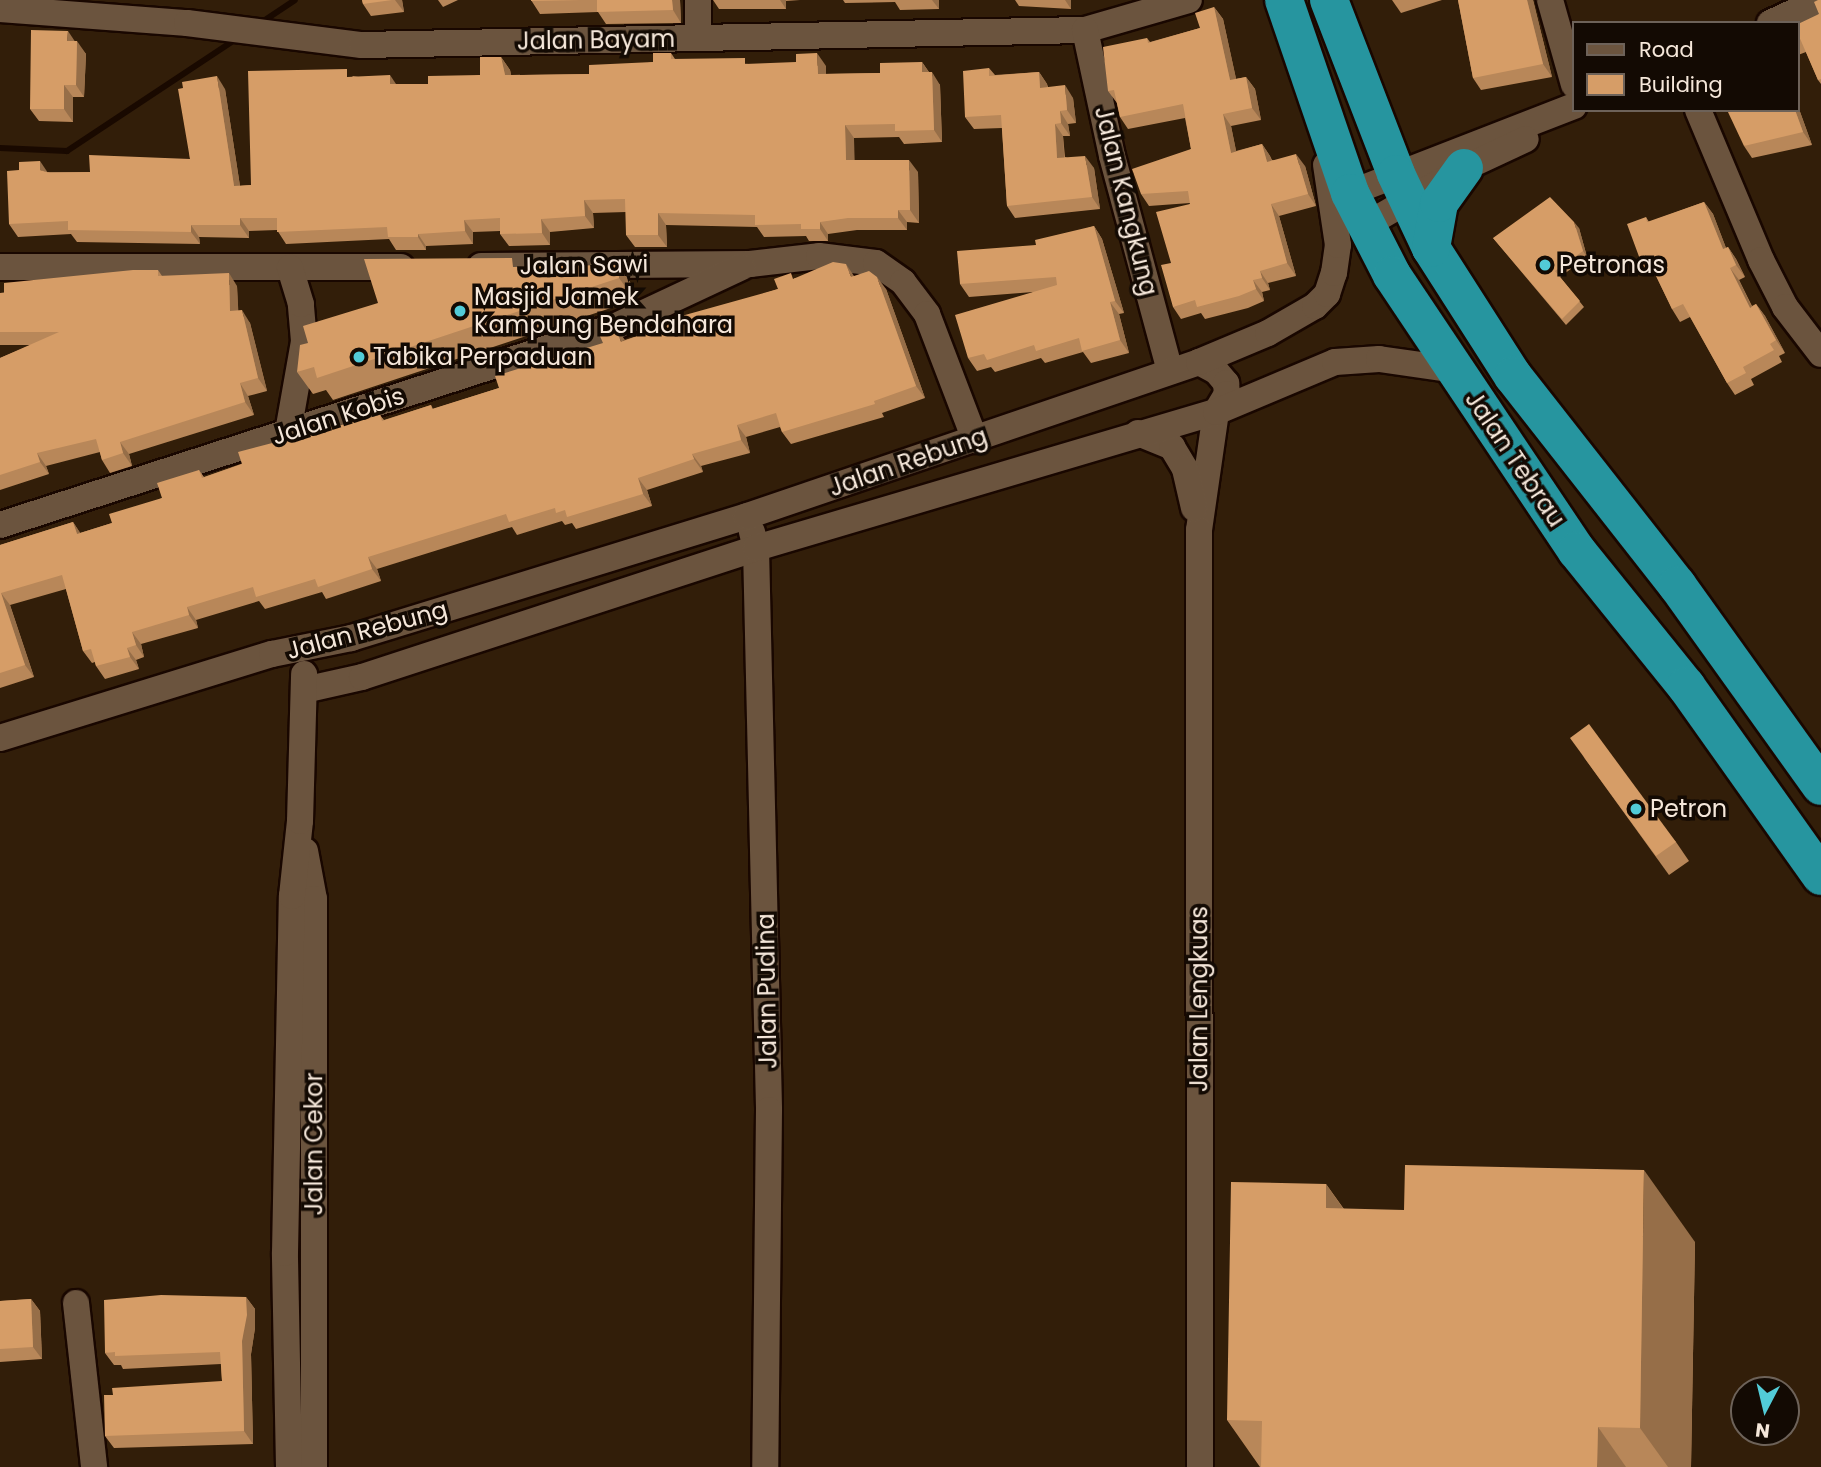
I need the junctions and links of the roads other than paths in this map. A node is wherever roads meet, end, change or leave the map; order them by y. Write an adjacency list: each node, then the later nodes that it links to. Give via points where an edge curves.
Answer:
1 (698, 0): 11 (street)
2 (1189, 0): 10 (street, Jalan Bayam)
3 (1284, 0): 13 (highway, Jalan Tebrau)
4 (1329, 0): 18 (highway, Jalan Tebrau)
5 (1550, 0): 12 (street)
6 (1820, 0): 9 (street)
7 (0, 9): 8 (street, Jalan Bayam)
8 (191, 16): 11 (street, Jalan Bayam, via 362,45)
9 (1774, 21)
10 (1085, 30): 11 (street, Jalan Bayam); 29 (street, Jalan Kangkung, via 1112,156)
11 (698, 37)
12 (1573, 81)
13 (1312, 86): 19 (highway, Jalan Tebrau); 27 (street, Jalan Rebung, via 1338,246 1327,294 1283,326)
14 (1573, 107): 18 (street)
15 (1573, 108): 17 (street, via 1547,129)
16 (1699, 112): 26 (street, via 1761,260 1785,307)
17 (1464, 168): 18 (street); 20 (highway, via 1439,203)
18 (1402, 187): 19 (street); 19 (street); 20 (highway, Jalan Tebrau)
19 (1358, 209): 28 (highway, Jalan Tebrau, via 1392,275)
20 (1431, 248): 34 (highway, Jalan Tebrau, via 1513,376)
21 (750, 264): 22 (street, Jalan Sawi); 31 (street, Jalan Kobis, via 616,326); 33 (street, Jalan Sawi, via 818,256 876,264 890,272 927,314)
22 (457, 266)
23 (0, 267): 25 (street)
24 (429, 267): 25 (street)
25 (289, 268): 31 (street, via 301,304 304,341)
26 (1821, 354)
27 (1199, 362): 29 (street, Jalan Rebung); 30 (street, Jalan Lengkuas, via 1226,383 1227,394)
28 (1455, 370): 30 (street, Jalan Rebung, via 1356,358 1298,374); 35 (highway, Jalan Tebrau)
29 (1170, 371): 33 (street, Jalan Rebung)
30 (1216, 412): 32 (street, Jalan Rebung); 38 (street, Jalan Lengkuas)
31 (288, 432): 37 (street, Jalan Kobis)
32 (1138, 433): 38 (street, Jalan Lengkuas, via 1172,447 1185,469); 39 (street, Jalan Rebung)
33 (975, 440): 36 (street, Jalan Rebung)
34 (1581, 466): 35 (highway, via 1570,460 1548,459 1537,472); 44 (highway, Jalan Tebrau, via 1677,585)
35 (1538, 494): 46 (highway, Jalan Tebrau, via 1577,551 1686,686)
36 (747, 516): 39 (street, Jalan Pudina); 40 (street, Jalan Rebung)
37 (0, 524)
38 (1199, 530): 52 (street, Jalan Lengkuas)
39 (756, 548): 42 (street, Jalan Rebung, via 362,677); 51 (street, Jalan Pudina, via 769,1110)
40 (304, 651): 41 (street, Jalan Rebung); 42 (street, Jalan Cekor)
41 (272, 654): 42 (street, Jalan Rebung); 43 (street, Jalan Rebung)
42 (304, 690): 45 (street, Jalan Cekor)
43 (0, 737)
44 (1821, 786)
45 (300, 821): 49 (street, Jalan Cekor, via 292,896 285,1253); 50 (street, Jalan Cekor, via 314,899)
46 (1821, 876)
47 (76, 1303): 48 (street)
48 (94, 1467)
49 (289, 1467)
50 (314, 1467)
51 (765, 1467)
52 (1200, 1467)

